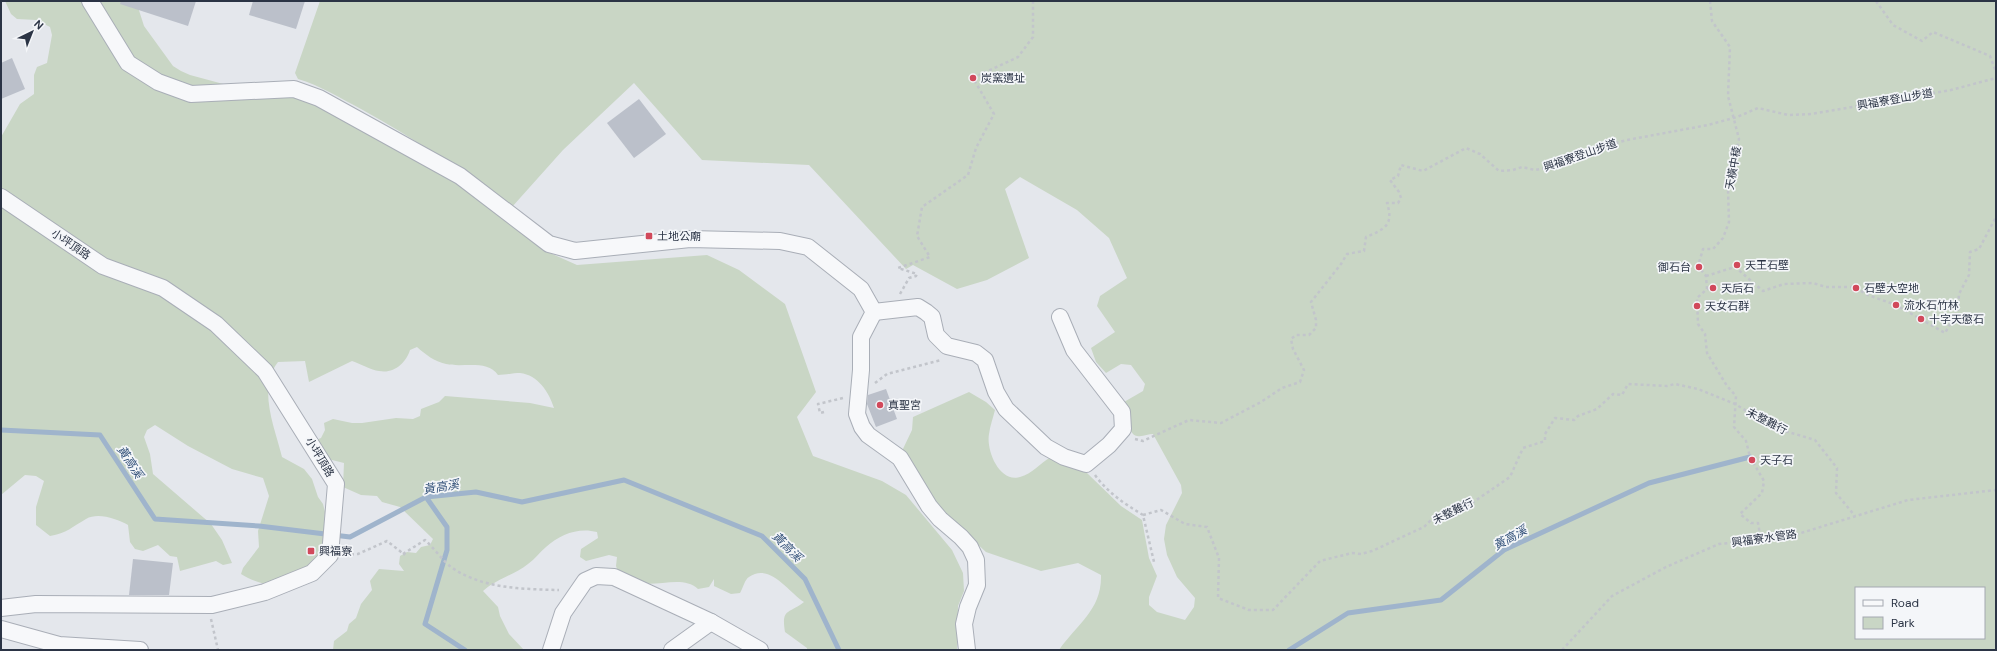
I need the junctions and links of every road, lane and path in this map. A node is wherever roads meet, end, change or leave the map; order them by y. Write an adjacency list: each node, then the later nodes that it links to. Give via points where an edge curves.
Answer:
1 (90, 1): 14 (street, via 128,63 158,82 191,94 294,89 319,98 460,176 549,244 574,251 690,239 780,241 808,247 861,289)
2 (1033, 1): 11 (path, via 1033,37 1022,52 1018,57 973,78 994,114 976,148 968,175 922,207 917,236 930,258 898,268 917,274)
3 (1710, 1): 7 (path, 天橫中稜, via 1712,21 1730,47 1728,96)
4 (1876, 1): 5 (path, via 1893,25 1922,41 1933,32 1990,56)
5 (1996, 72)
6 (1996, 78): 7 (path, 興福寮登山步道, via 1950,90 1811,114 1788,115 1758,108)
7 (1734, 118): 10 (path, 天橫中稜, via 1739,139 1728,189 1730,222 1723,238 1712,249 1703,250 1698,266); 20 (path, 興福寮登山步道, via 1627,140 1590,150 1560,164 1535,170 1522,167 1499,171 1480,154 1466,148 1423,171 1402,166 1398,176 1390,180 1399,192 1400,198 1398,203 1387,203 1390,214 1383,230 1366,237 1364,251 1347,254 1311,302 1316,328 1309,335 1296,334 1291,339 1293,349 1304,370 1300,382 1282,388 1221,423 1189,420 1143,441 1132,438)
8 (1, 197): 26 (street, 小坪頂路, via 103,266 163,288 216,324 265,371 336,484)
9 (1996, 217): 10 (path, via 1979,250 1970,252 1969,275 1959,294 1958,310 1945,333 1892,303 1854,287 1826,287 1813,283 1784,284 1763,291 1735,268)
10 (1706, 276): 13 (path, 天橫中稜)
11 (909, 278)
12 (1713, 288): 13 (path)
13 (1706, 289): 18 (path, 天橫中稜, via 1697,298 1698,324 1704,334 1707,353 1736,396)
14 (874, 312): 16 (street, via 918,307 932,317 936,335 947,346); 17 (street, via 860,337 861,370)
15 (1060, 317): 20 (street, via 1074,350 1122,412)
16 (962, 351): 17 (path, via 941,360 887,374 874,384); 21 (street, via 976,353 985,360 996,392 1006,409 1046,447 1064,457)
17 (858, 391): 19 (path, via 818,404 820,413); 38 (street, via 857,414 862,428 900,458 929,506 970,547 976,560 977,585 964,624)
18 (1735, 404): 23 (path, 未整難行, via 1712,394 1675,384 1628,384 1622,395 1613,394 1598,409 1574,420 1555,418 1545,434 1545,441 1523,448 1510,477 1472,503 1431,520 1424,527 1372,551 1320,561 1273,610 1248,610 1218,598 1219,558 1207,527 1185,524 1161,510); 24 (path, 未整難行, via 1775,428 1815,440 1837,468 1836,493); 25 (path, 天橫中稜, via 1734,428 1746,441 1750,457 1764,481 1762,493 1740,514 1751,522 1758,523)
19 (824, 412)
20 (1124, 429): 21 (street)
21 (1086, 464): 23 (path, via 1103,486 1124,504)
22 (1996, 490): 24 (path, 興福寮水管路, via 1908,500)
23 (1143, 515): 27 (path)
24 (1855, 516): 25 (path, 興福寮水管路, via 1788,537)
25 (1761, 540): 39 (path, 興福寮水管路, via 1719,544 1666,567 1612,596)
26 (329, 555): 28 (path, via 358,554 387,541 404,554 425,540 451,566 476,579 513,588 572,591); 29 (street, via 312,573 264,592)
27 (1154, 562)
28 (573, 598): 31 (street, via 585,581 596,576 614,577); 35 (street, via 563,613)
29 (208, 605): 30 (street, via 36,604); 34 (path)
30 (1, 608)
31 (711, 622): 36 (street); 37 (street)
32 (1, 629): 33 (street, via 59,645)
33 (140, 650)
34 (218, 650)
35 (551, 650)
36 (672, 650)
37 (760, 650)
38 (967, 650)
39 (1562, 650)

